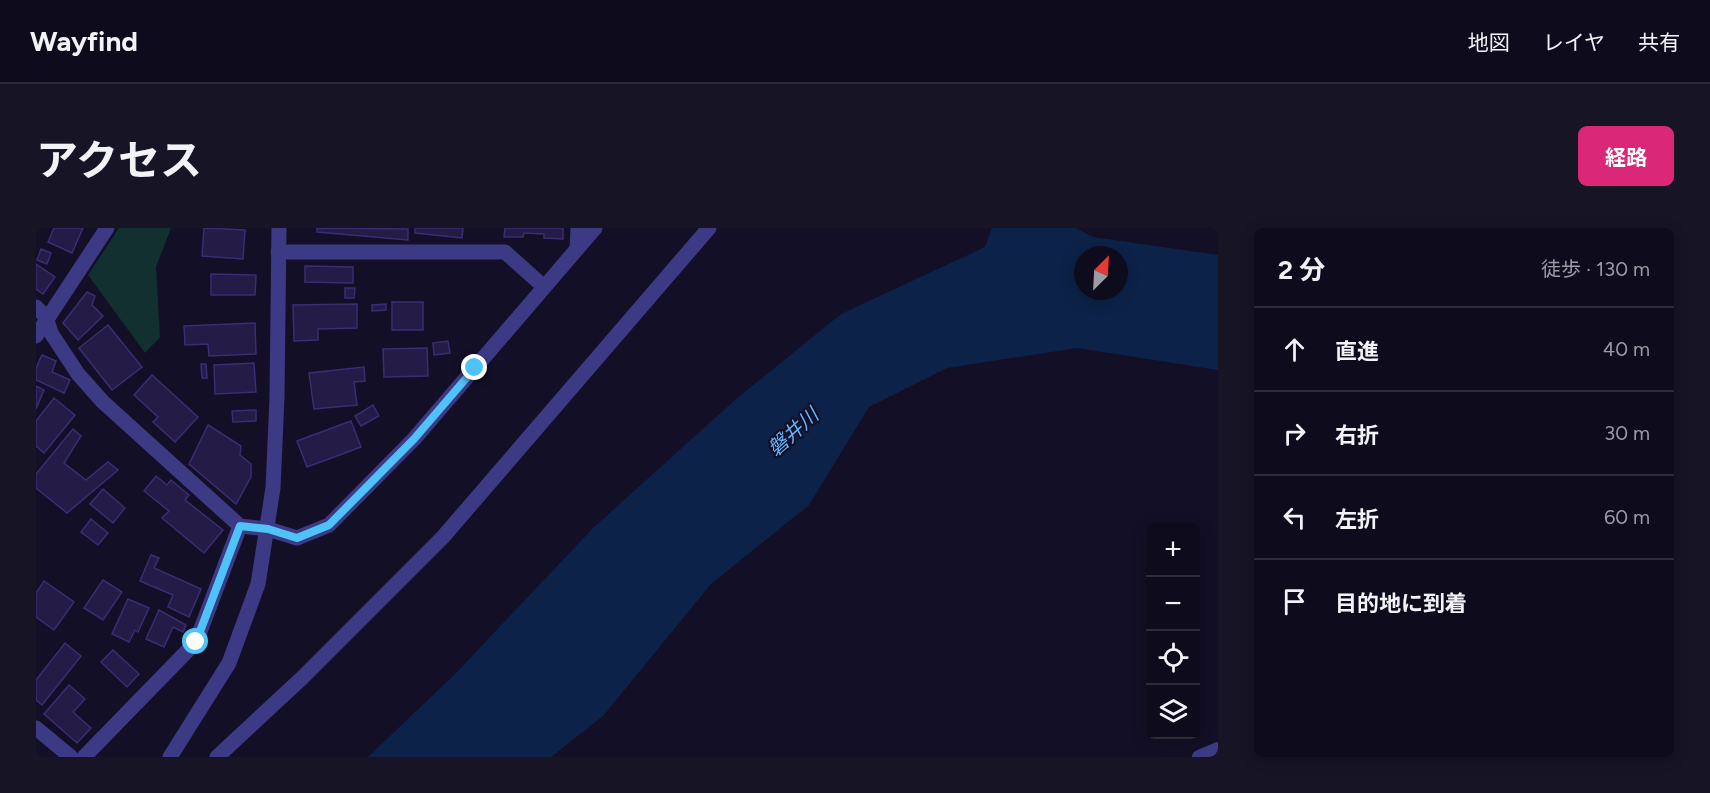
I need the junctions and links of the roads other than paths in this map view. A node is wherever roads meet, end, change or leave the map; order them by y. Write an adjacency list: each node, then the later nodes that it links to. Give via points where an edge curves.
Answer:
1 (107, 228): 9 (street)
2 (279, 228): 7 (street)
3 (578, 228): 6 (street)
4 (595, 228): 6 (street)
5 (709, 228): 18 (street, via 443,537)
6 (577, 249): 8 (street)
7 (278, 252): 8 (street, via 505,252); 12 (street, via 277,398)
8 (543, 286): 12 (street, via 414,439 329,525 297,538)
9 (41, 312): 10 (street); 11 (street, via 78,374 103,402)
10 (36, 336)
11 (240, 526): 12 (street); 16 (street, via 196,642)
12 (268, 529): 17 (street, via 258,584 229,663)
13 (36, 728): 15 (street)
14 (1218, 749): 19 (lane)
15 (71, 757)
16 (84, 757)
17 (170, 757)
18 (217, 757)
19 (1199, 757)

